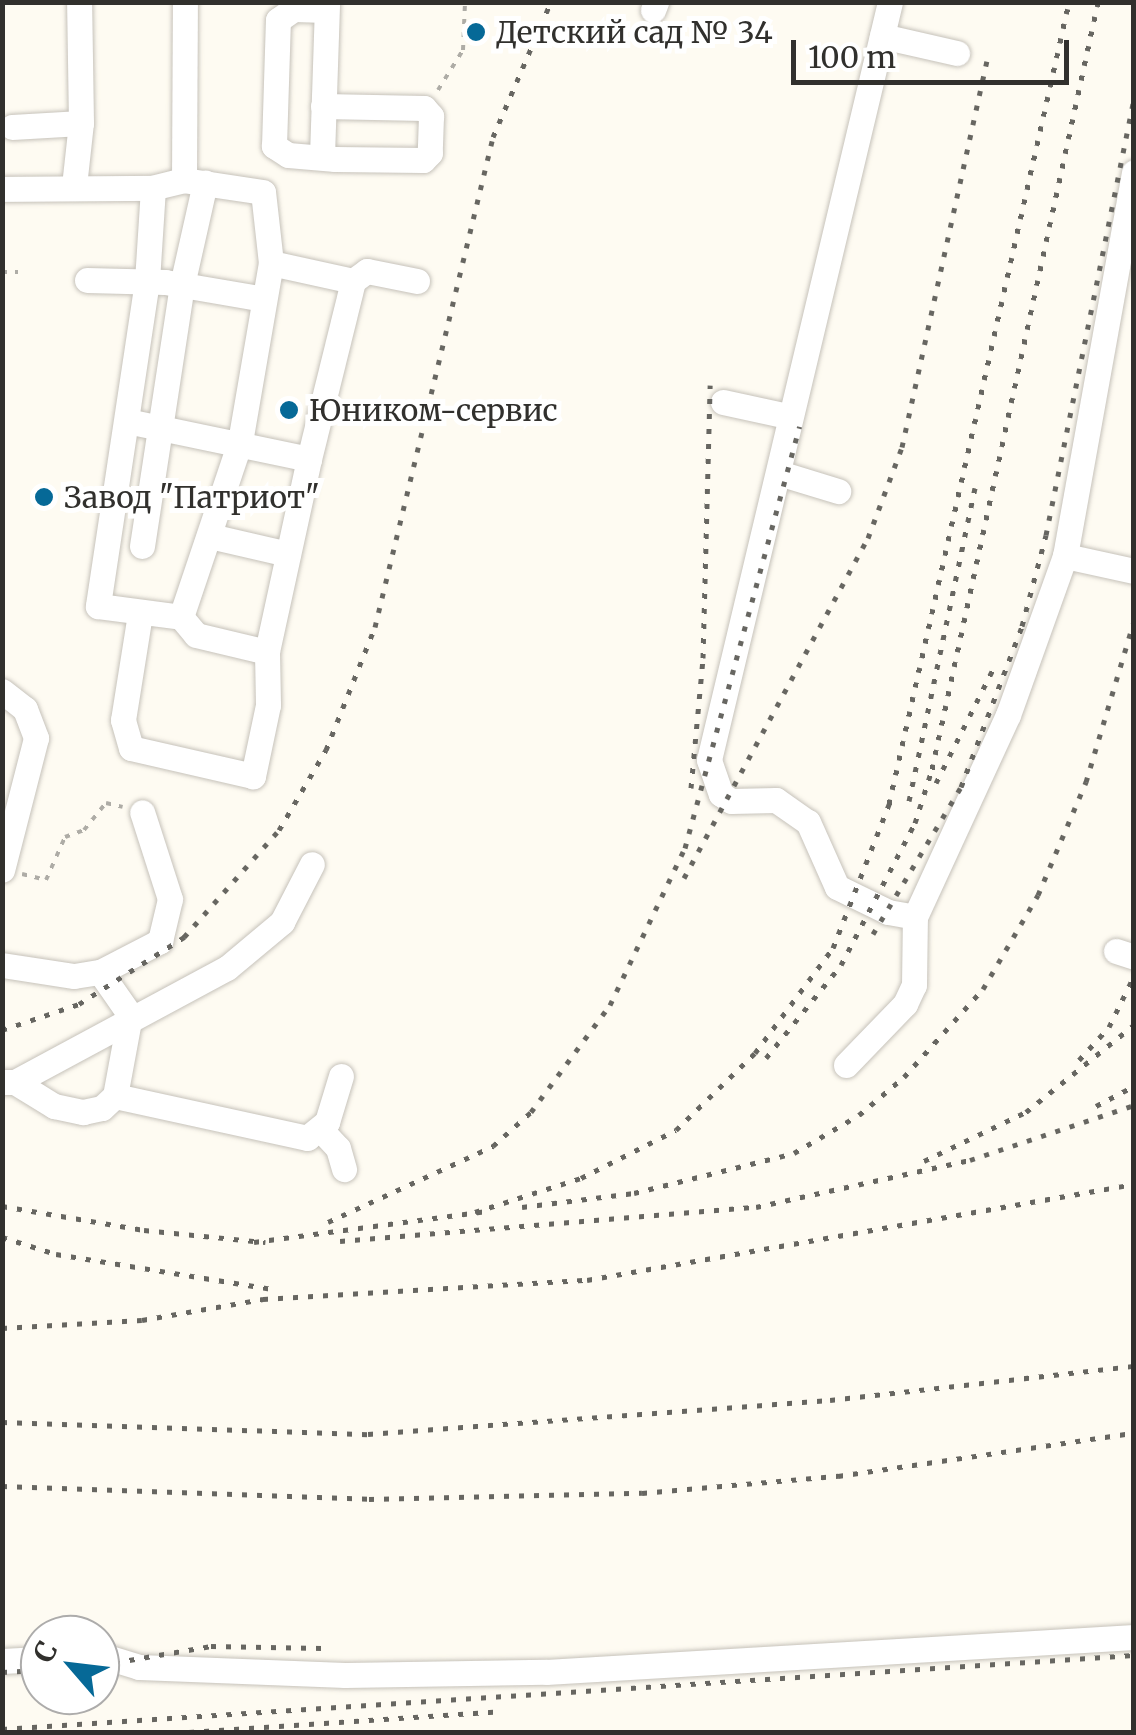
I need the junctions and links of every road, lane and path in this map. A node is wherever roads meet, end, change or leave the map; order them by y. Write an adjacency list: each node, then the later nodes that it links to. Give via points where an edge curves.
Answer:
1 (78, 2): 11 (lane)
2 (186, 2): 15 (lane)
3 (465, 2): 10 (path, via 464,50)
4 (890, 2): 7 (lane)
5 (294, 6): 6 (lane); 13 (lane, via 275,30 272,138 288,155)
6 (326, 6): 9 (lane)
7 (882, 36): 8 (lane); 29 (lane)
8 (957, 53)
9 (323, 106): 10 (lane); 13 (lane)
10 (424, 108): 13 (lane, via 431,116 430,153 423,160)
11 (81, 123): 12 (lane); 16 (lane)
12 (12, 126)
13 (322, 156)
14 (1134, 172): 39 (lane)
15 (194, 181): 17 (lane); 19 (lane, via 263,192); 26 (lane)
16 (74, 186): 17 (lane); 18 (lane)
17 (153, 188): 24 (lane)
18 (2, 189)
19 (271, 263): 23 (lane); 27 (lane)
20 (2, 272): 21 (path)
21 (18, 272)
22 (87, 280): 24 (lane)
23 (353, 280): 25 (lane, via 367,272); 33 (lane)
24 (147, 281): 26 (lane); 30 (lane)
25 (417, 281)
26 (182, 284): 27 (lane); 31 (lane)
27 (264, 299): 32 (lane)
28 (724, 402): 29 (lane)
29 (788, 416): 34 (lane)
30 (127, 422): 31 (lane); 41 (lane, via 98,606)
31 (161, 427): 32 (lane); 37 (lane)
32 (240, 442): 33 (lane); 36 (lane)
33 (309, 459): 38 (lane)
34 (778, 473): 35 (lane); 48 (lane, via 715,717 709,760 714,780 731,801 776,800 792,808 818,839 837,887)
35 (838, 492)
36 (210, 536): 38 (lane); 42 (lane, via 197,556)
37 (142, 546)
38 (288, 554): 43 (lane)
39 (1065, 556): 40 (lane); 48 (lane, via 1008,715)
40 (1134, 571)
41 (140, 614): 42 (lane); 43 (lane, via 123,720 131,748 252,776 268,705)
42 (181, 617): 43 (lane, via 196,634)
43 (267, 652)
44 (2, 690): 47 (lane, via 25,710 36,738)
45 (142, 812): 47 (path, via 106,803 84,830 57,845 46,880); 50 (lane, via 170,899 168,928 160,941)
46 (312, 864): 51 (lane, via 282,922 256,946 227,968)
47 (3, 869)
48 (914, 917): 52 (lane, via 914,985 906,1004)
49 (2, 965): 50 (lane, via 74,976)
50 (100, 972): 51 (lane)
51 (130, 1015): 54 (lane); 55 (lane)
52 (846, 1066)
53 (341, 1076): 56 (lane)
54 (9, 1082): 55 (lane, via 54,1106 84,1112)
55 (115, 1096): 56 (lane, via 307,1138)
56 (322, 1131): 57 (lane, via 338,1148)
57 (344, 1169)
58 (1134, 1636): 59 (lane, via 528,1672 345,1676 138,1668)
59 (120, 1662)

